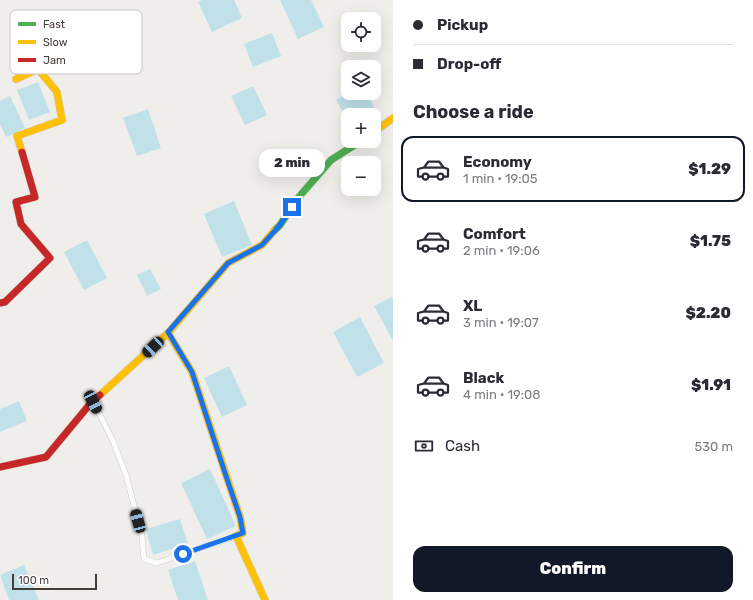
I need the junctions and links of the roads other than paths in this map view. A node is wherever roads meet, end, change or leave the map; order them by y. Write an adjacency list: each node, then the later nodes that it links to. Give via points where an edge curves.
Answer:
1 (27, 74): 3 (street)
2 (42, 74): 7 (street, via 57,92 62,120 17,136 35,197 16,202 21,224 50,258 5,302)
3 (16, 79)
4 (393, 118): 5 (street)
5 (381, 127)
6 (350, 148): 8 (street, via 331,160 262,245 228,263)
7 (0, 303)
8 (168, 332): 9 (street); 11 (street, via 192,372 240,517 243,533)
9 (93, 402): 10 (street, via 46,457); 11 (street, via 126,475 142,536 144,559 157,563)
10 (0, 467)
11 (236, 536): 12 (street)
12 (265, 600)

